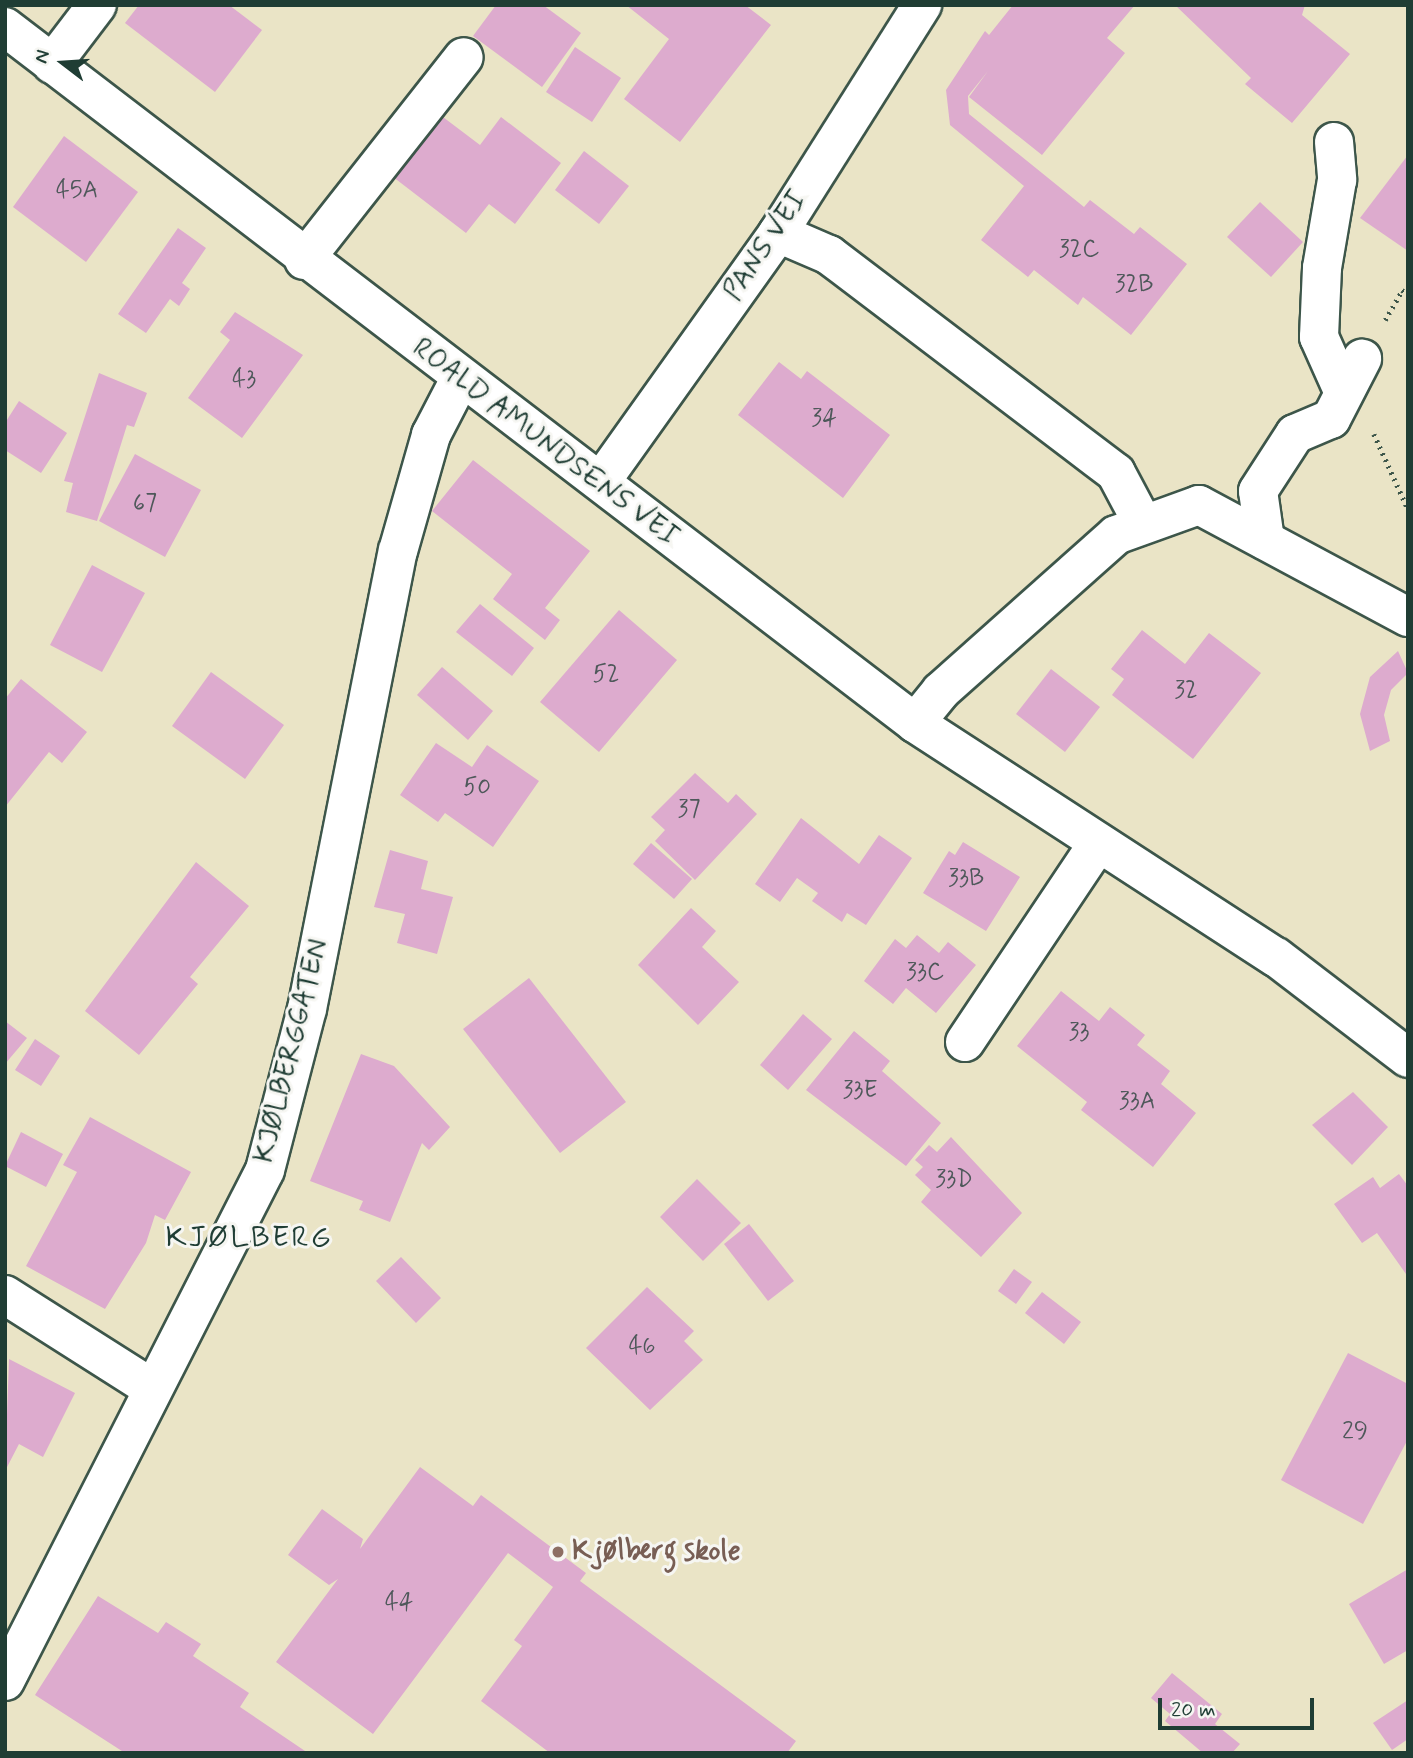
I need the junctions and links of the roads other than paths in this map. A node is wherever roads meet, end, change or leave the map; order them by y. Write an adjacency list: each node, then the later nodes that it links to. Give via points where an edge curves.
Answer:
1 (97, 5): 5 (street)
2 (922, 5): 7 (street, PANS VEI)
3 (9, 39): 5 (street, ROALD AMUNDSENS VEI)
4 (464, 57): 8 (street)
5 (51, 64): 8 (street, ROALD AMUNDSENS VEI)
6 (1334, 142): 11 (street, via 1337,180 1322,268 1320,337)
7 (778, 233): 12 (street, PANS VEI); 13 (street, via 829,255 1116,473)
8 (304, 260): 10 (street, ROALD AMUNDSENS VEI)
9 (1362, 359): 11 (street)
10 (460, 379): 12 (street, ROALD AMUNDSENS VEI); 21 (street, KJØLBERGGATEN, via 431,435 397,551 307,1009 265,1170)
11 (1341, 400): 14 (street, via 1331,419 1295,435 1258,491)
12 (602, 480): 16 (street, ROALD AMUNDSENS VEI)
13 (1142, 522): 14 (street, via 1199,505); 16 (street, via 1116,535 941,691)
14 (1265, 540): 15 (street)
15 (1408, 617)
16 (915, 723): 17 (street, ROALD AMUNDSENS VEI)
17 (1098, 843): 18 (street); 19 (street, ROALD AMUNDSENS VEI, via 1287,965)
18 (965, 1042)
19 (1408, 1058)
20 (5, 1295): 21 (street)
21 (153, 1389): 22 (street, KJØLBERGGATEN)
22 (5, 1681)

